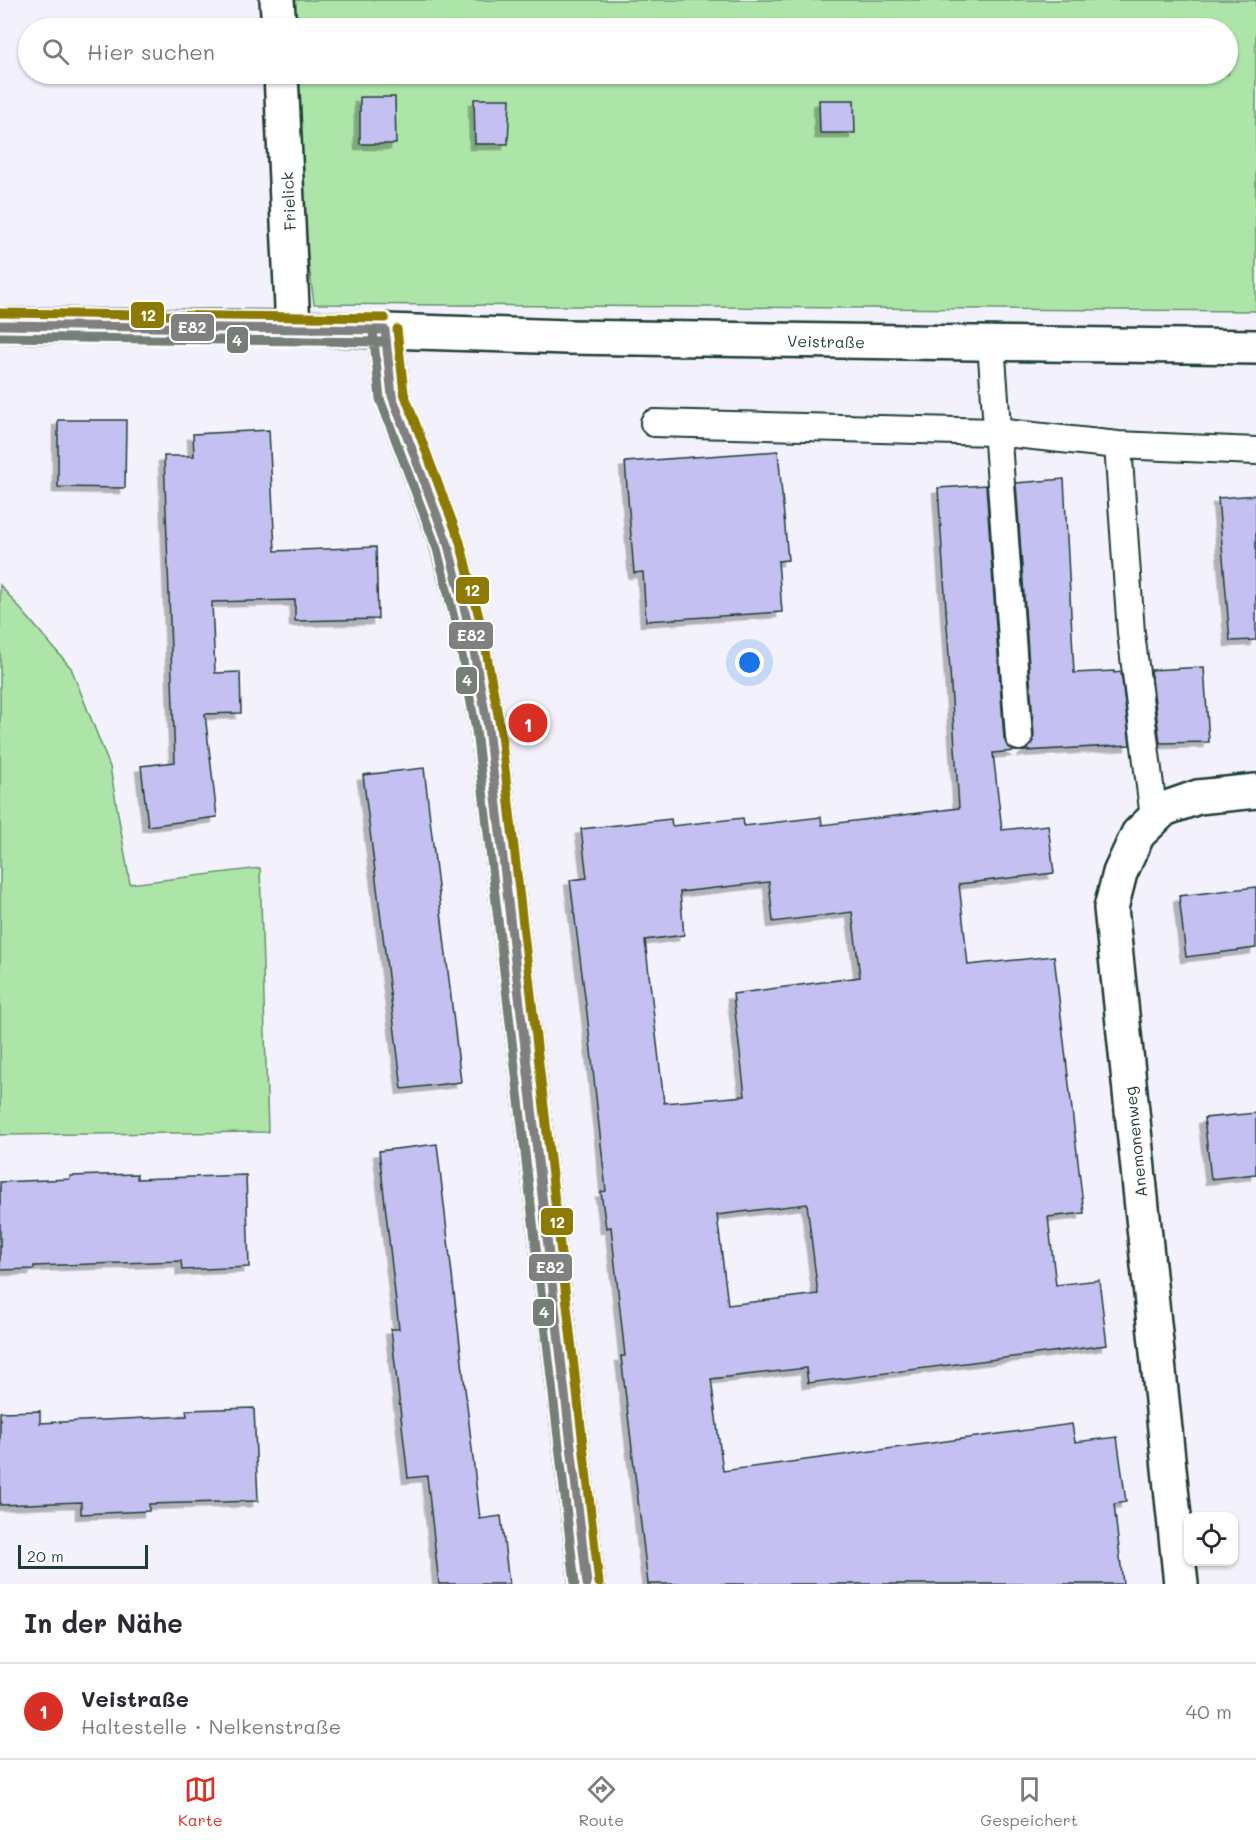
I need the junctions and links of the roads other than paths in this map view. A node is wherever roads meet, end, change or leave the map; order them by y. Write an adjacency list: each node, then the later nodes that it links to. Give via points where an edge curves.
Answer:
1 (277, 0): 2 (street)
2 (278, 18)
3 (281, 84): 5 (street, Frielick)
4 (0, 325): 5 (street, Veistraße)
5 (293, 328): 6 (street, Veistraße)
6 (385, 330): 7 (street, Veistraße, via 567,337); 16 (street, via 392,396 448,545 470,630 488,728)
7 (991, 343): 8 (street, Veistraße); 10 (lane)
8 (1256, 347)
9 (654, 423): 10 (lane)
10 (996, 432): 11 (lane); 13 (lane)
11 (1118, 445): 12 (lane); 15 (lane, via 1131,633)
12 (1256, 451)
13 (1019, 737)
14 (1256, 791): 15 (street, Anemonenweg, via 1198,797 1164,808)
15 (1154, 818): 17 (street, Anemonenweg, via 1138,834 1124,863 1111,908)
16 (587, 1584)
17 (1180, 1584)

